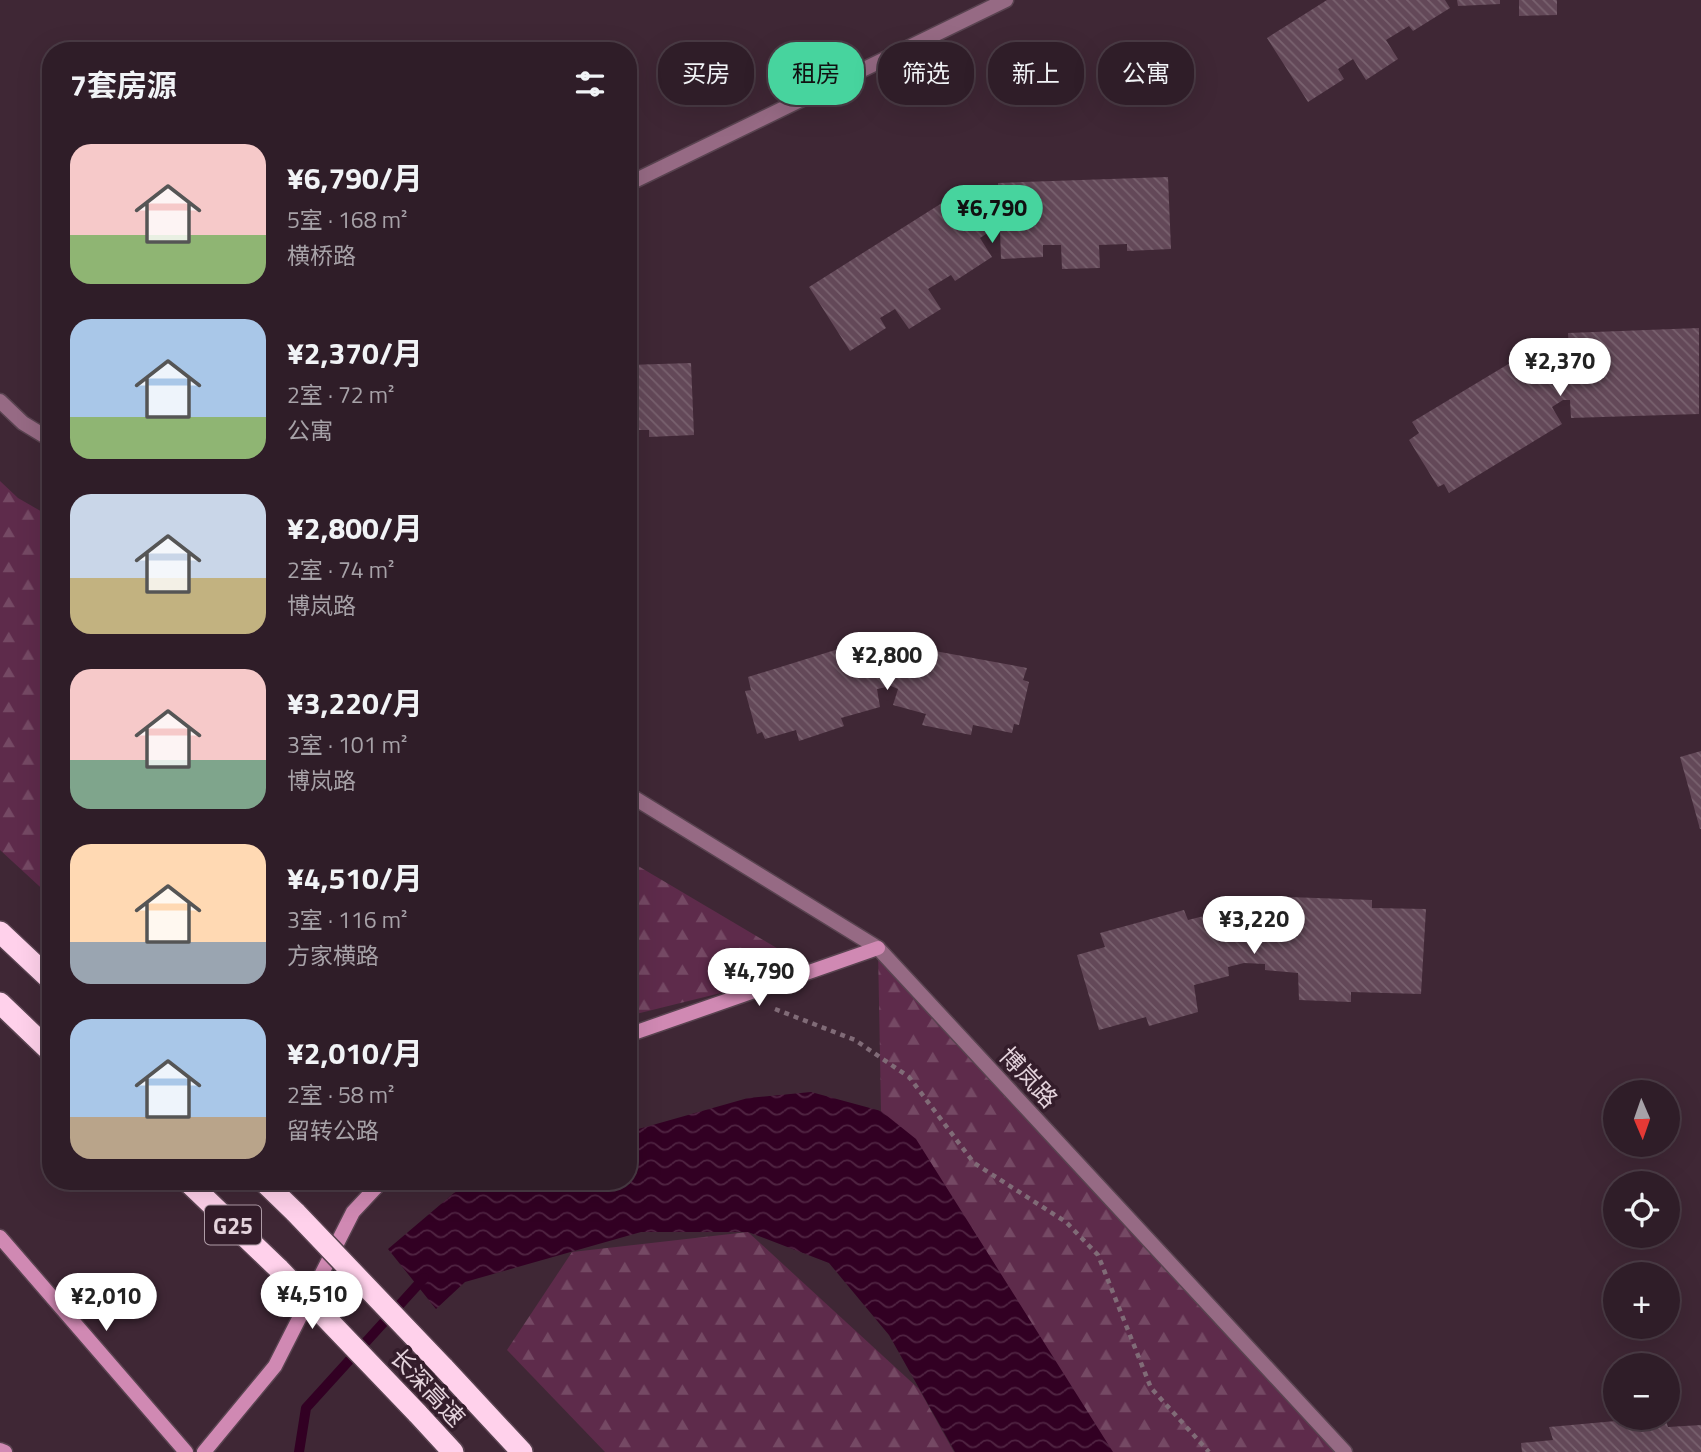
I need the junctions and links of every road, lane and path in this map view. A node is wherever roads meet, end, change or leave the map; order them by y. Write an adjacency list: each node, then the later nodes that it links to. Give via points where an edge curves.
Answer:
1 (1006, 0): 2 (street)
2 (637, 180)
3 (0, 401): 4 (street)
4 (42, 435)
5 (637, 800): 7 (street, 博岚路)
6 (0, 932): 8 (highway)
7 (878, 948): 9 (street); 24 (street, 博岚路)
8 (42, 972)
9 (741, 996): 11 (street); 23 (path, via 855,1041 909,1077 974,1163 1066,1222 1098,1255 1151,1388)
10 (0, 1003): 12 (highway)
11 (637, 1032)
12 (42, 1043)
13 (196, 1190): 21 (highway, 长深高速 / G25, bridge, via 279,1269)
14 (272, 1190): 22 (highway, 长深高速 / G25, bridge)
15 (374, 1190): 20 (street, via 353,1212 275,1366)
16 (0, 1237): 19 (street)
17 (0, 1450): 18 (street)
18 (5, 1452)
19 (186, 1452)
20 (204, 1452)
21 (453, 1452)
22 (522, 1452)
23 (1209, 1452)
24 (1345, 1452)

